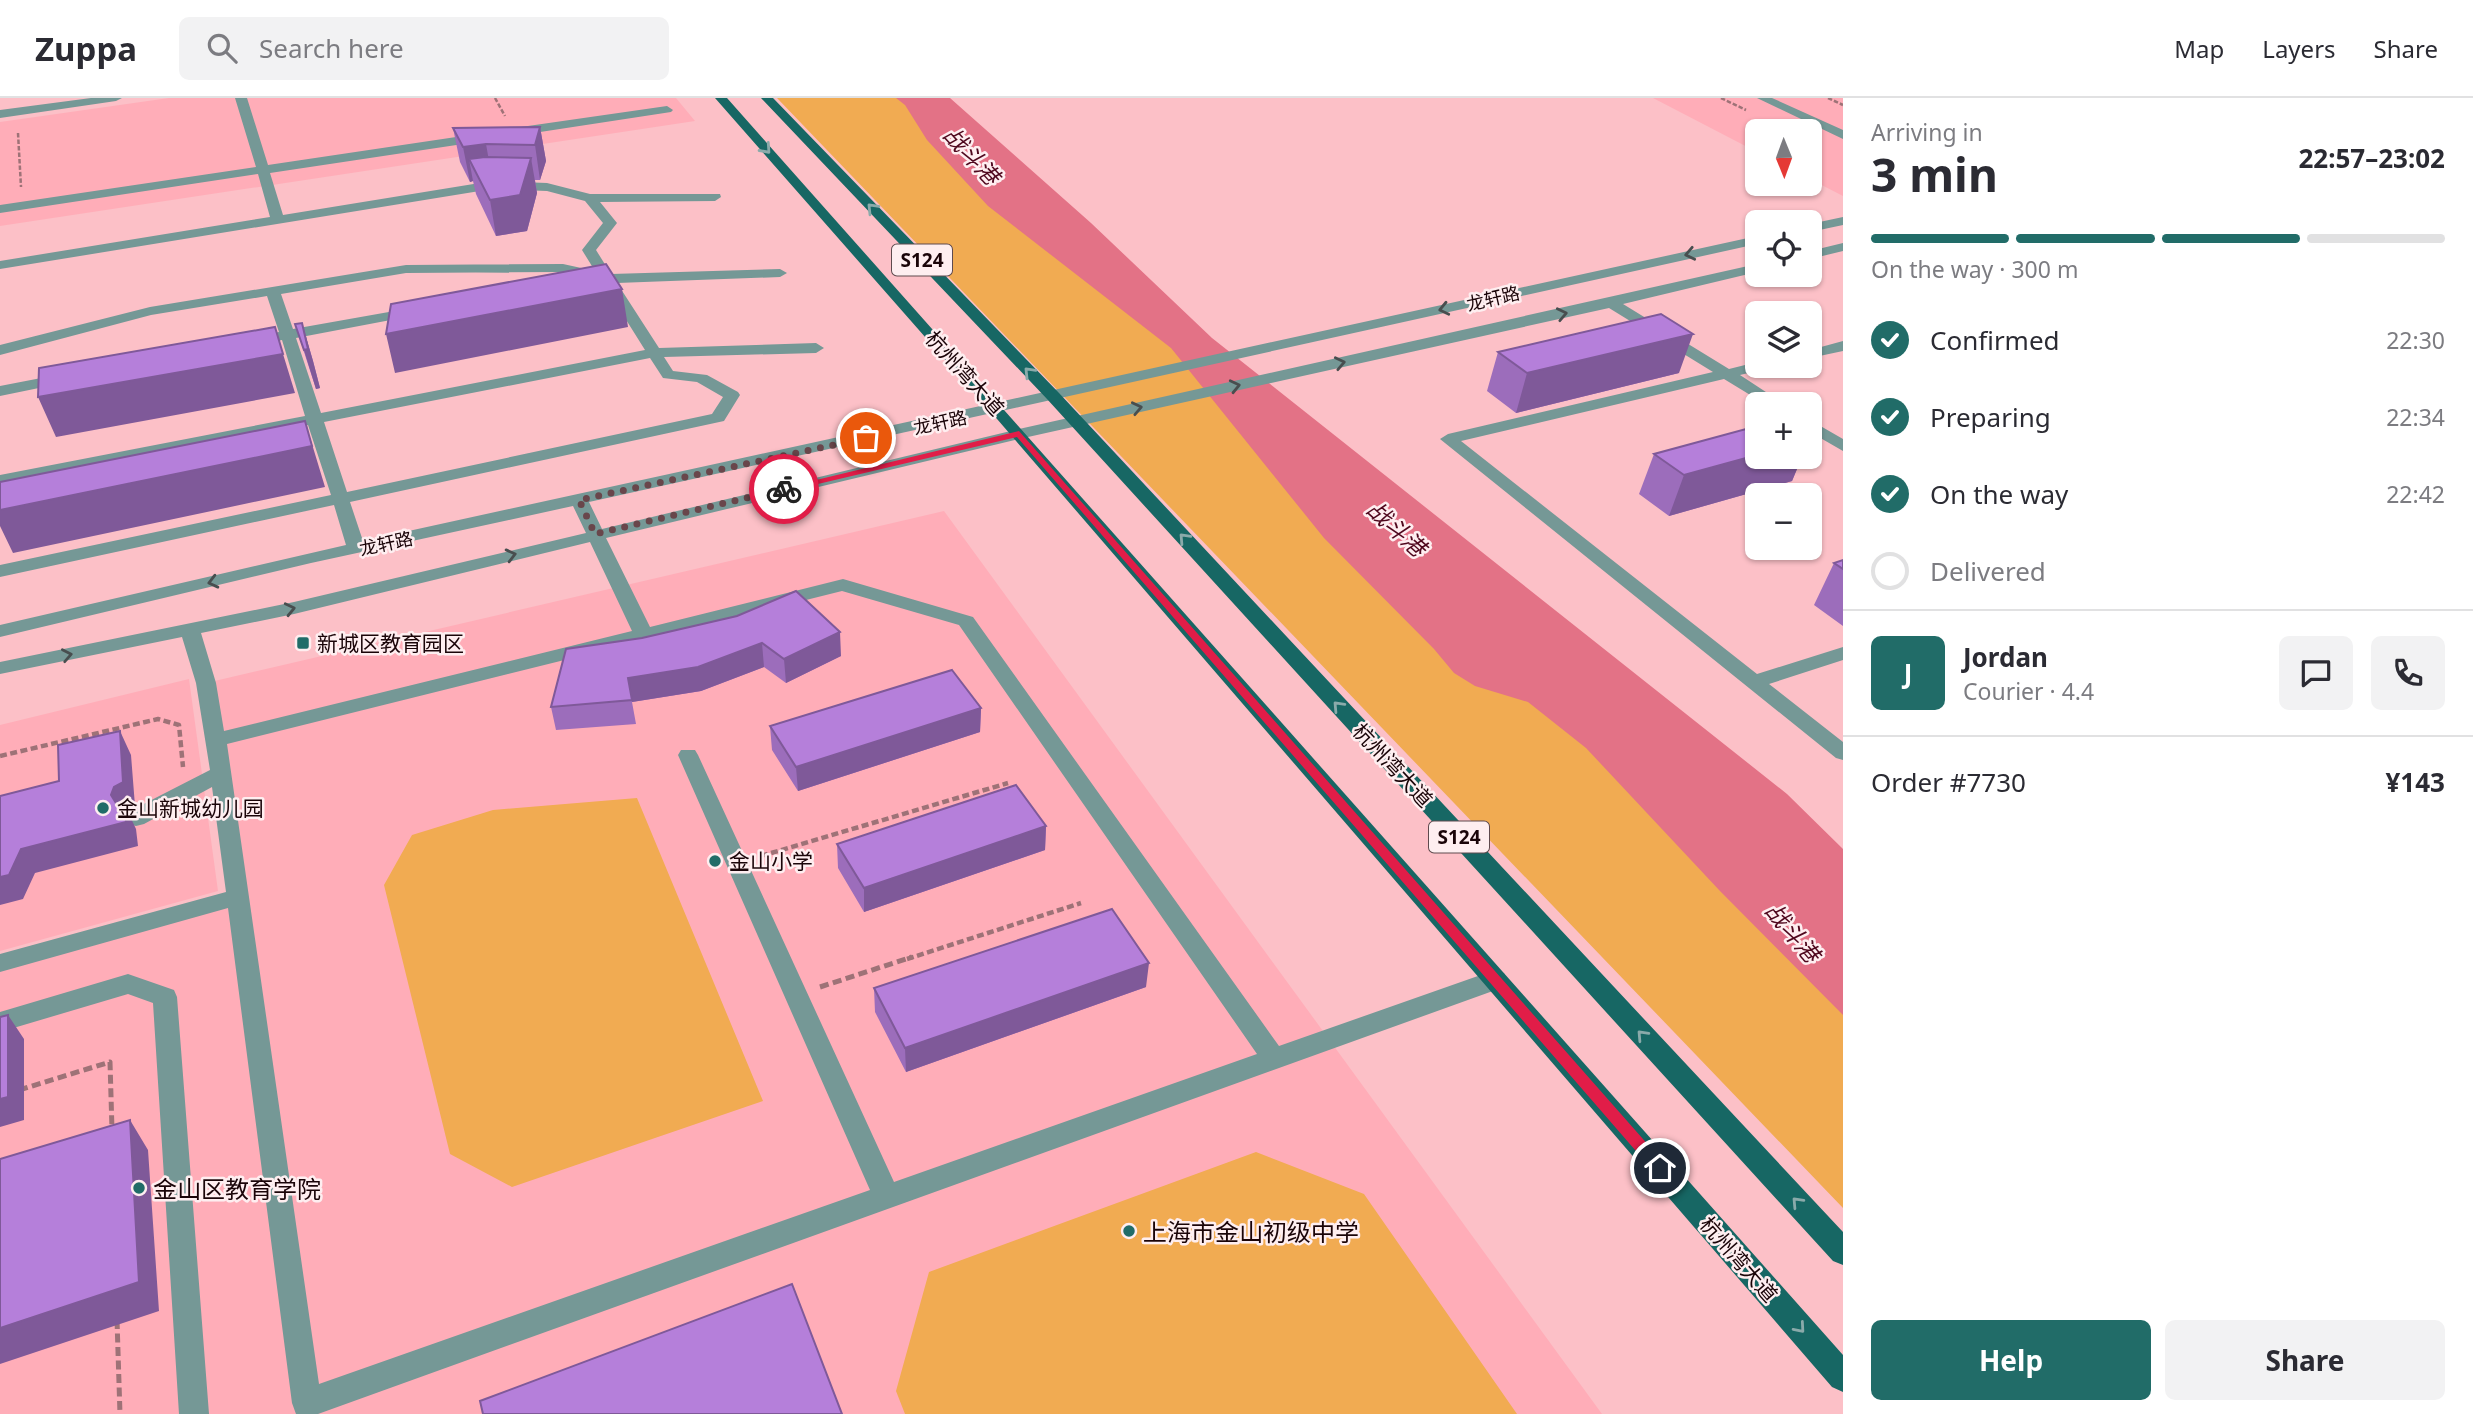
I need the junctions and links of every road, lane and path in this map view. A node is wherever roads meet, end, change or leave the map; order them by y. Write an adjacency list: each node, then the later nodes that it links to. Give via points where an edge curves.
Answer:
1 (116, 98): 9 (street)
2 (241, 98): 12 (street)
3 (721, 98): 44 (main road, 杭州湾大道 / S124, one-way to 44)
4 (767, 98): 43 (main road, 杭州湾大道 / S124, one-way to 4)
5 (1763, 98): 11 (street)
6 (1828, 98): 7 (path)
7 (1843, 105)
8 (667, 110): 12 (street)
9 (17, 112): 10 (street); 15 (path)
10 (0, 114)
11 (1843, 135)
12 (263, 170): 15 (street); 17 (street)
13 (715, 197): 14 (street)
14 (590, 198): 17 (street, via 547,187 492,185); 26 (street, via 610,222 589,250)
15 (22, 205): 16 (street)
16 (0, 209)
17 (278, 220): 23 (street)
18 (1843, 221): 19 (street)
19 (1822, 225)
20 (1745, 243): 43 (street, 龙轩路, one-way to 43)
21 (1843, 247): 22 (street)
22 (1822, 252)
23 (0, 265)
24 (1745, 271): 29 (street)
25 (780, 273): 26 (street)
26 (604, 277): 27 (street); 28 (street, via 563,268 406,269); 37 (street)
27 (563, 285)
28 (273, 291): 31 (street); 35 (street, via 150,311)
29 (1611, 303): 39 (street); 46 (street, one-way to 29)
30 (439, 307): 31 (street)
31 (288, 335): 32 (street); 45 (street)
32 (233, 345)
33 (1843, 346): 36 (street)
34 (816, 348): 37 (street)
35 (0, 350)
36 (1822, 351)
37 (654, 353): 45 (street); 51 (street, via 668,375 701,378 732,395 718,418)
38 (1745, 370): 39 (street)
39 (1727, 374): 42 (street); 61 (street, via 1448,439)
40 (82, 375): 41 (street)
41 (0, 391)
42 (1756, 392)
43 (1053, 397): 44 (street, 龙轩路); 46 (main road, 杭州湾大道 / S124)
44 (997, 410): 48 (main road, 杭州湾大道 / S124); 52 (street, 龙轩路)
45 (314, 419): 50 (street); 51 (street)
46 (1076, 422): 48 (street); 81 (main road, 杭州湾大道 / S124, one-way to 46)
47 (1822, 433): 49 (street)
48 (1019, 434): 53 (street); 74 (main road, 杭州湾大道 / S124)
49 (1843, 446)
50 (0, 480)
51 (339, 497): 54 (street); 55 (street)
52 (579, 500): 53 (street); 54 (street, 龙轩路)
53 (595, 534): 56 (street, one-way to 53); 58 (street)
54 (358, 550): 57 (street, 龙轩路, one-way to 57)
55 (0, 571)
56 (190, 630): 60 (street, one-way to 56); 62 (street, via 206,683)
57 (0, 631)
58 (644, 635): 62 (street); 77 (street, via 843,585 966,621)
59 (1843, 653): 61 (street)
60 (0, 668)
61 (1754, 682): 63 (street)
62 (215, 740): 66 (street)
63 (1843, 753)
64 (688, 755): 70 (street)
65 (0, 756): 68 (path, via 158,719 179,725)
66 (221, 773): 68 (street); 71 (street)
67 (1008, 783): 70 (path)
68 (185, 792): 69 (street)
69 (136, 818)
70 (737, 864): 75 (street)
71 (238, 897): 73 (street); 80 (street, via 307,1403)
72 (1081, 903): 75 (path)
73 (0, 963)
74 (1495, 980): 77 (street); 85 (main road, 杭州湾大道 / S124, one-way to 85)
75 (796, 995): 80 (street)
76 (0, 1022): 87 (street, via 128,984 165,997)
77 (1273, 1059): 80 (street)
78 (12, 1092): 79 (path, via 110,1062)
79 (112, 1137)
80 (887, 1197)
81 (1843, 1252)
82 (117, 1310): 83 (path)
83 (117, 1324): 84 (path); 86 (path)
84 (104, 1328)
85 (1843, 1377)
86 (120, 1414)
87 (194, 1414)

